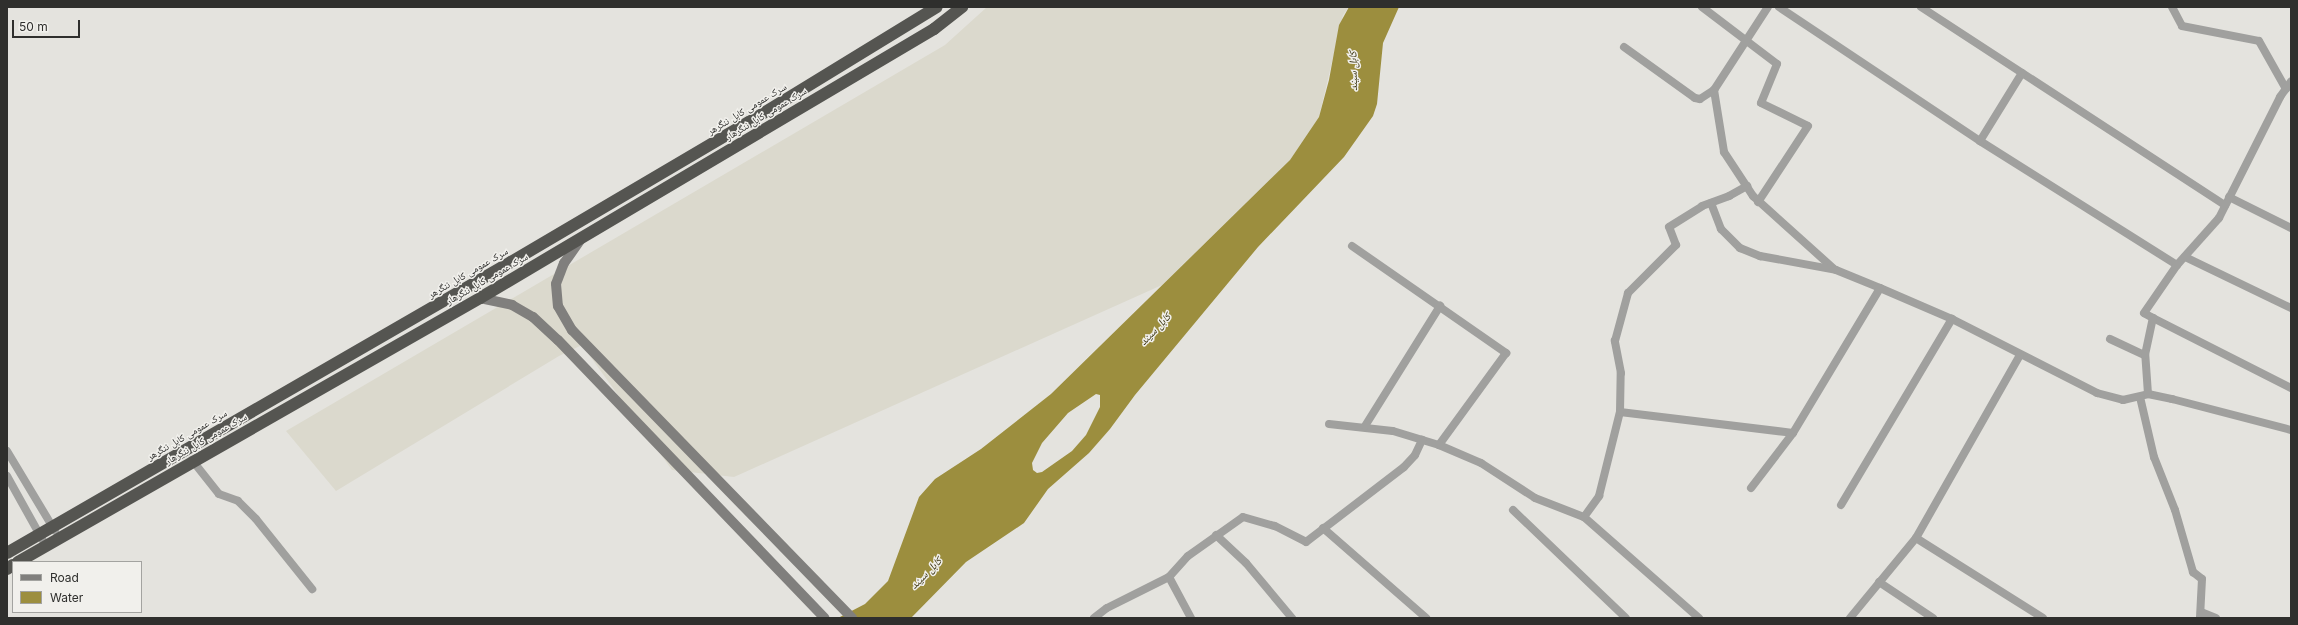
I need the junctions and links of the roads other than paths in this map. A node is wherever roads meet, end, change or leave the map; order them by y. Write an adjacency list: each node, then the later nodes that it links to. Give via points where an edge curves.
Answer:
1 (937, 7): 51 (highway, سرک عمومی کابل ننگرهر, via 923,18 648,181)
2 (962, 7): 21 (highway, سرک عمومی کابل ننگرهار, via 934,29)
3 (1702, 7): 8 (street)
4 (1768, 7): 8 (street)
5 (1779, 7): 14 (street)
6 (1921, 7): 10 (street)
7 (2172, 7): 12 (street, via 2182,26 2259,41)
8 (1746, 41): 13 (street); 17 (street, via 1777,64 1761,103 1808,126)
9 (1624, 47): 13 (street, via 1695,98 1700,99)
10 (2022, 73): 14 (street); 19 (street)
11 (2291, 81): 12 (street)
12 (2286, 89): 16 (street)
13 (1714, 90): 15 (street, via 1724,152)
14 (1980, 140): 24 (street)
15 (1747, 186): 17 (street); 18 (street)
16 (2229, 197): 19 (street); 20 (street)
17 (1758, 202): 25 (street)
18 (1710, 203): 25 (street, via 1720,229 1740,248 1760,256); 37 (street, via 1669,227 1676,245 1628,293 1615,341 1621,373)
19 (2225, 205): 23 (street, via 2218,218 2203,232)
20 (2291, 228)
21 (583, 236): 27 (highway, سرک عمومی کابل ننگرهار); 65 (street, via 564,263 556,284 558,306 572,330)
22 (1352, 246): 28 (street)
23 (2185, 257): 24 (street); 29 (street)
24 (2177, 266): 30 (street, via 2144,313)
25 (1836, 270): 26 (street)
26 (1880, 288): 31 (street); 41 (street)
27 (480, 298): 45 (highway, سرک عمومی کابل ننگرهار); 64 (street, via 512,305 538,321)
28 (1440, 306): 39 (street); 43 (street, via 1506,353)
29 (2291, 308)
30 (2153, 318): 34 (street); 35 (street)
31 (1952, 319): 33 (street); 48 (street)
32 (2110, 339): 34 (street)
33 (2020, 355): 36 (street, via 2097,393 2123,400); 56 (street)
34 (2145, 355): 36 (street)
35 (2291, 388)
36 (2144, 396): 40 (street); 63 (street, via 2154,457 2175,510 2193,572 2202,579)
37 (1620, 412): 41 (street); 50 (street, via 1599,496)
38 (1329, 424): 39 (street)
39 (1365, 426): 42 (street)
40 (2291, 430)
41 (1793, 433): 47 (street)
42 (1422, 440): 43 (street); 52 (street, via 1415,455 1404,467)
43 (1439, 445): 50 (street, via 1481,463 1535,498)
44 (7, 451): 51 (street)
45 (192, 460): 55 (highway, سرک عمومی کابل ننگرهار); 62 (street, via 219,494 238,501 256,519)
46 (7, 476): 53 (street)
47 (1751, 488)
48 (1841, 505)
49 (1513, 510): 70 (street)
50 (1584, 517): 71 (street)
51 (53, 527): 53 (highway, سرک عمومی کابل ننگرهر); 55 (street)
52 (1323, 528): 54 (street, via 1306,542 1275,526 1243,517); 69 (street)
53 (40, 534): 57 (street); 58 (highway, سرک عمومی کابل ننگرهر)
54 (1216, 535): 60 (street, via 1188,556); 68 (street, via 1246,563)
55 (59, 538): 57 (highway, سرک عمومی کابل ننگرهار)
56 (1916, 538): 61 (street); 74 (street)
57 (46, 546): 59 (highway, سرک عمومی کابل ننگرهار)
58 (7, 553)
59 (20, 561)
60 (1169, 577): 66 (street, via 1107,608); 67 (street)
61 (1879, 582): 72 (street); 73 (street)
62 (312, 589)
63 (2200, 615): 75 (street)
64 (825, 618)
65 (852, 618)
66 (1094, 618)
67 (1191, 618)
68 (1292, 618)
69 (1426, 618)
70 (1626, 618)
71 (1699, 618)
72 (1850, 618)
73 (1933, 618)
74 (2043, 618)
75 (2216, 618)

